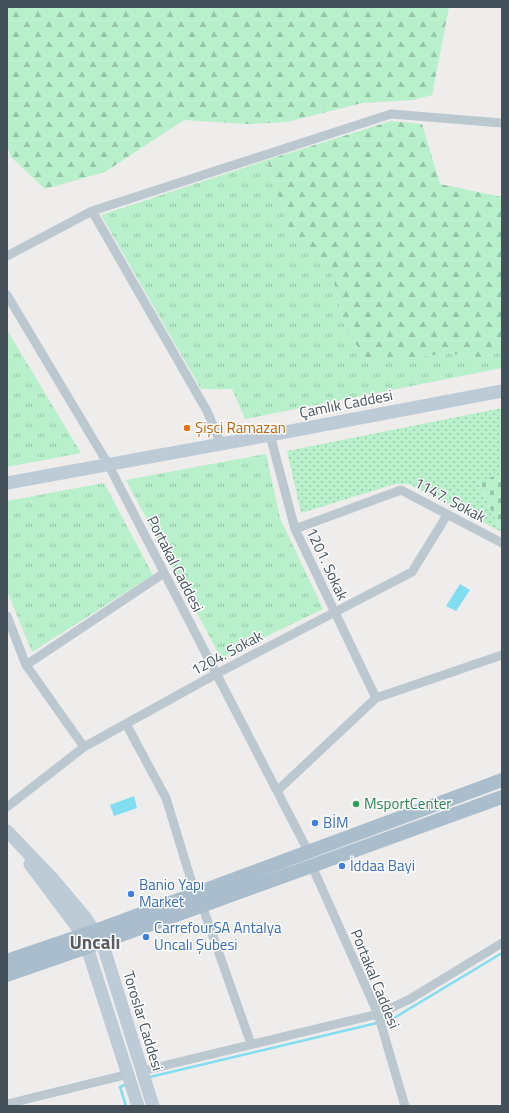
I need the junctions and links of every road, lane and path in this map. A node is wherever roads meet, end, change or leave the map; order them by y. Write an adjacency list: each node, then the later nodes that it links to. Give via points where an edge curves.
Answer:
1 (502, 123): 2 (street, via 391,114)
2 (92, 211): 3 (street); 7 (street, via 207,411)
3 (7, 256)
4 (7, 295): 8 (street, Portakal Caddesi)
5 (502, 391): 6 (street, Çamlık Caddesi)
6 (270, 435): 7 (street, Çamlık Caddesi); 11 (street, 1201. Sokak)
7 (221, 444): 8 (street, Çamlık Caddesi)
8 (108, 464): 9 (street, Çamlık Caddesi); 13 (street, Portakal Caddesi)
9 (7, 483)
10 (447, 514): 11 (street, 1147. Sokak, via 401,490); 12 (street, 1147. Sokak); 14 (street, 1204. Sokak, via 412,572)
11 (295, 529): 14 (street, 1201. Sokak)
12 (502, 543)
13 (164, 573): 17 (street); 18 (street, Portakal Caddesi)
14 (334, 612): 18 (street, 1204. Sokak); 19 (street, 1201. Sokak)
15 (7, 616): 17 (street)
16 (502, 655): 19 (street)
17 (26, 664): 21 (street)
18 (216, 674): 20 (street, 1204. Sokak); 23 (street, Portakal Caddesi)
19 (376, 698): 23 (street)
20 (126, 724): 21 (street, 1204. Sokak); 29 (street, via 166,798)
21 (84, 747): 25 (street, 1204. Sokak)
22 (502, 780): 27 (main road)
23 (277, 791): 27 (street, Portakal Caddesi)
24 (502, 797): 28 (main road)
25 (7, 808)
26 (9, 833): 31 (street, Toroslar Caddesi, via 52,878)
27 (308, 851): 29 (main road)
28 (312, 866): 30 (main road); 35 (street, Portakal Caddesi)
29 (195, 893): 31 (main road)
30 (202, 905): 31 (main road); 36 (street)
31 (92, 939): 33 (main road); 34 (main road); 37 (street, Toroslar Caddesi); 38 (street, Toroslar Caddesi)
32 (502, 943): 35 (street, via 410,999)
33 (7, 960)
34 (7, 975)
35 (378, 1014): 36 (street); 42 (street, Portakal Caddesi)
36 (251, 1044): 37 (street)
37 (142, 1071): 38 (street); 41 (street, Toroslar Caddesi)
38 (129, 1074): 39 (street); 40 (street, Toroslar Caddesi)
39 (7, 1104)
40 (138, 1106)
41 (152, 1106)
42 (405, 1106)

